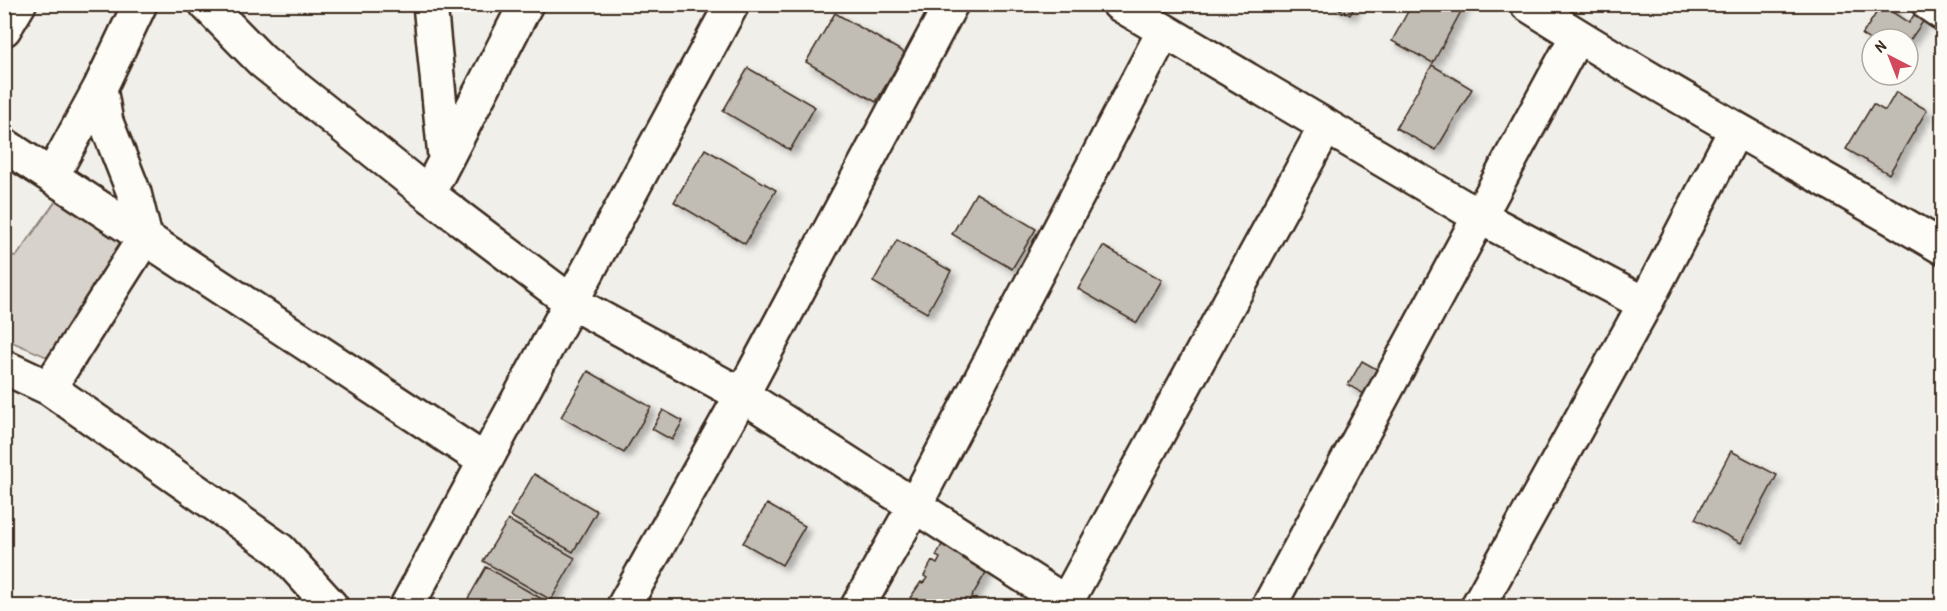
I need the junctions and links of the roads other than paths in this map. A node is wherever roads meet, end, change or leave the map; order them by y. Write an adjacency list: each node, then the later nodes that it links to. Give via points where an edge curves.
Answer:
1 (19, 4): 12 (street)
2 (141, 4): 15 (street)
3 (206, 4): 21 (street, via 262,61)
4 (430, 4): 19 (street)
5 (526, 4): 19 (street)
6 (732, 4): 25 (street)
7 (951, 4): 29 (street)
8 (1119, 4): 13 (street)
9 (1527, 4): 14 (street)
10 (1929, 4): 11 (street)
11 (1942, 13)
12 (4, 29)
13 (1164, 31): 16 (street); 31 (street)
14 (1577, 36): 17 (street); 22 (street)
15 (100, 88): 20 (street); 23 (street, via 106,122 134,193)
16 (1326, 126): 22 (street); 32 (street)
17 (1736, 129): 24 (street); 26 (street)
18 (4, 145): 20 (street)
19 (445, 157): 21 (street)
20 (52, 176): 23 (street)
21 (428, 194): 25 (street)
22 (1480, 217): 26 (street); 37 (street)
23 (145, 237): 28 (street); 30 (street)
24 (1942, 247)
25 (571, 302): 29 (street); 30 (street)
26 (1645, 304): 38 (street)
27 (4, 367): 28 (street)
28 (49, 387): 33 (street, via 280,550)
29 (742, 395): 31 (street); 35 (street)
30 (485, 461): 34 (street)
31 (915, 505): 32 (street); 36 (street)
32 (1067, 605)
33 (331, 606)
34 (407, 606)
35 (624, 606)
36 (858, 606)
37 (1269, 606)
38 (1478, 606)

